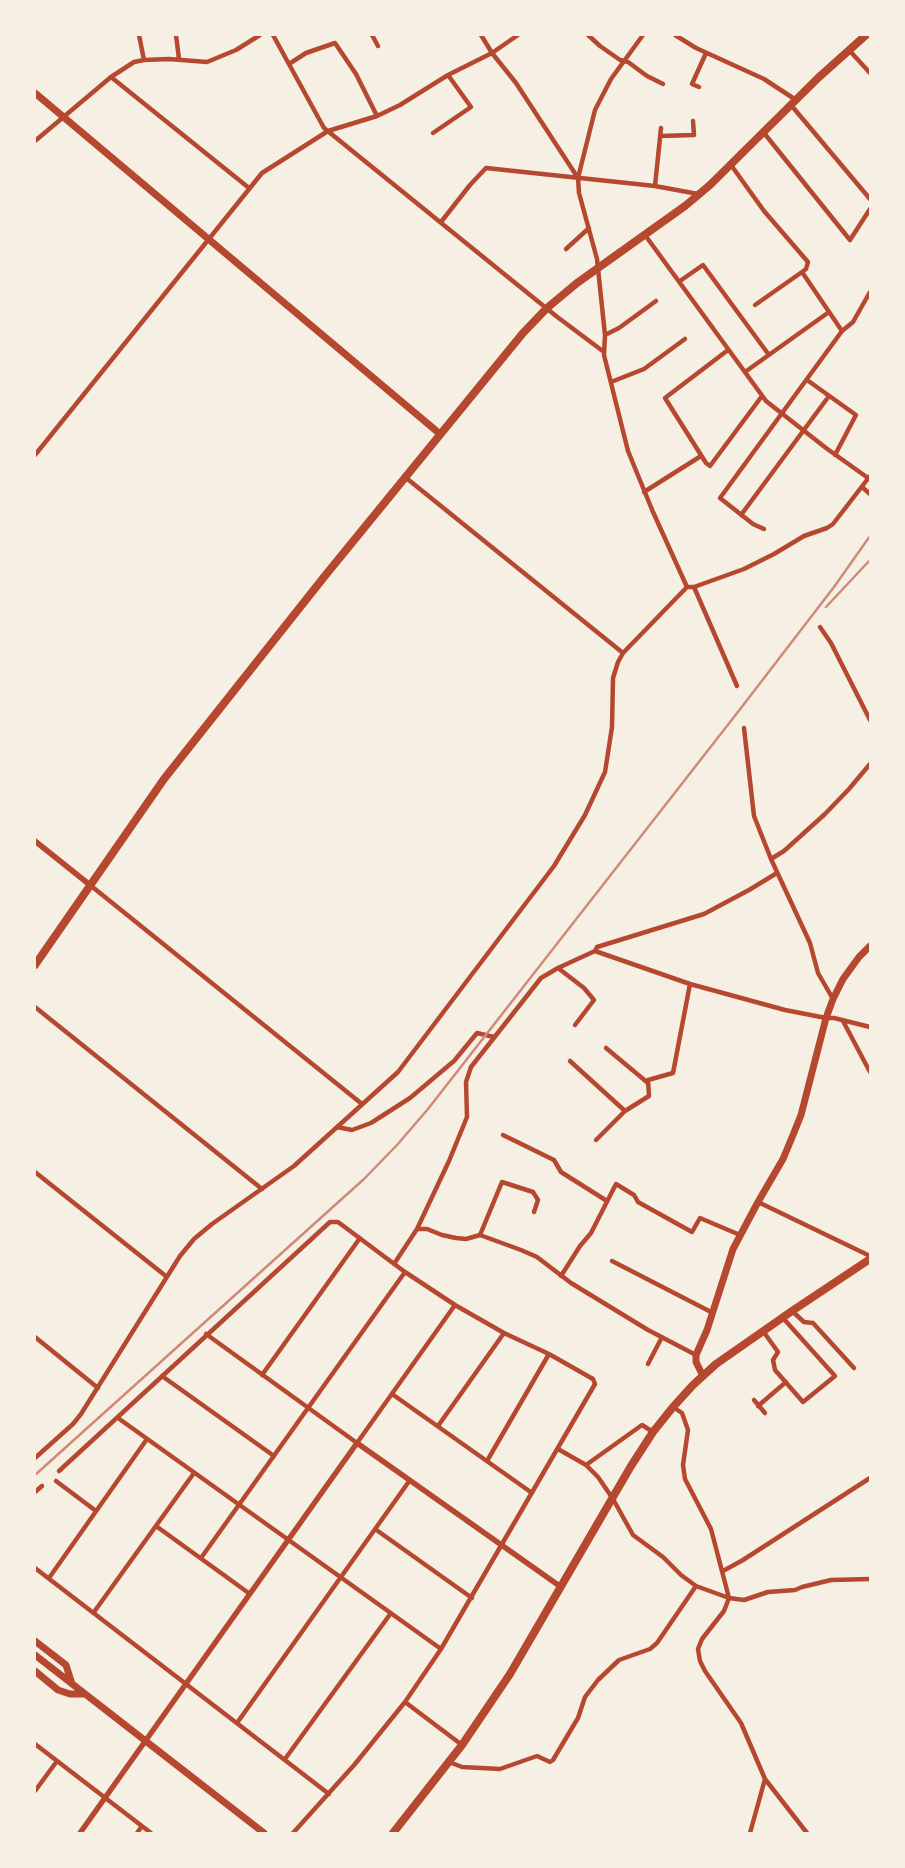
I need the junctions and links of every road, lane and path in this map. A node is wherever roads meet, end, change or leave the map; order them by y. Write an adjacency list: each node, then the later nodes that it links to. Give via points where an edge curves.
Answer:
1 (140, 35): 16 (street)
2 (176, 35): 17 (street)
3 (260, 35): 17 (street, via 207,62)
4 (273, 35): 19 (street)
5 (372, 35): 12 (street)
6 (481, 35): 14 (street)
7 (518, 35): 14 (street)
8 (588, 35): 18 (street)
9 (644, 35): 18 (street)
10 (675, 35): 15 (street)
11 (866, 35): 13 (main road)
12 (378, 46)
13 (849, 50): 20 (street); 26 (main road)
14 (492, 53): 21 (street); 37 (street, via 516,83)
15 (706, 53): 24 (street, via 692,84); 26 (street, via 764,79)
16 (144, 60): 17 (street); 22 (street, via 128,65)
17 (179, 60)
18 (624, 62): 23 (street); 37 (street, via 595,110)
19 (289, 64): 27 (street, via 306,53 335,43); 31 (street)
20 (870, 73)
21 (448, 75): 27 (street); 32 (street, via 471,107)
22 (111, 77): 28 (street); 39 (street)
23 (663, 84)
24 (698, 87)
25 (35, 93): 28 (main road)
26 (794, 102): 33 (main road); 41 (street)
27 (378, 116): 31 (street)
28 (63, 117): 35 (street); 46 (main road)
29 (693, 121): 34 (street, via 694,135)
30 (661, 128): 34 (street)
31 (328, 131): 39 (street, via 262,173); 43 (street)
32 (433, 133)
33 (764, 133): 36 (main road); 42 (street, via 850,240)
34 (660, 136): 38 (street)
35 (35, 141)
36 (731, 165): 40 (main road); 49 (street, via 764,211 808,262)
37 (578, 178): 38 (street); 43 (street, via 486,168); 44 (street)
38 (654, 186): 40 (street)
39 (249, 188): 46 (street)
40 (700, 194): 45 (main road)
41 (870, 199)
42 (870, 210)
43 (441, 222): 54 (street)
44 (589, 228): 47 (street); 48 (street)
45 (645, 235): 48 (main road); 50 (street)
46 (208, 239): 69 (main road); 71 (street)
47 (566, 249)
48 (598, 268): 54 (main road); 57 (street)
49 (802, 272): 53 (street); 55 (street)
50 (680, 281): 59 (street); 61 (street, via 703,265)
51 (870, 292): 56 (street, via 853,322)
52 (656, 301): 57 (street)
53 (755, 305)
54 (547, 308): 60 (street); 69 (main road)
55 (829, 312): 56 (street); 61 (street)
56 (842, 330): 63 (street)
57 (605, 335): 60 (street)
58 (685, 339): 64 (street, via 644,369)
59 (728, 350): 62 (street); 72 (street, via 665,398)
60 (604, 352): 64 (street)
61 (769, 355): 62 (street)
62 (745, 372): 65 (street)
63 (807, 380): 66 (street); 67 (street)
64 (611, 382): 76 (street, via 628,451)
65 (762, 396): 67 (street); 72 (street, via 710,466)
66 (829, 396): 68 (street); 70 (street, via 856,415)
67 (782, 415): 68 (street); 78 (street, via 720,498)
68 (803, 431): 70 (street); 78 (street)
69 (440, 434): 73 (main road)
70 (835, 455): 74 (street)
71 (35, 456)
72 (701, 456): 76 (street)
73 (405, 477): 83 (street); 91 (main road, via 164,779)
74 (869, 477): 75 (street)
75 (862, 487): 77 (street); 81 (street, via 827,528 804,536 744,569)
76 (644, 492): 80 (street)
77 (870, 494)
78 (741, 515): 79 (street)
79 (764, 529)
80 (687, 586): 81 (street); 83 (street)
81 (694, 587): 84 (street)
82 (820, 627): 85 (street)
83 (623, 653): 108 (street, via 613,678 612,727 605,772 585,815 554,866 398,1072)
84 (737, 686)
85 (870, 720)
86 (744, 728): 89 (street, via 754,816)
87 (870, 764): 89 (street, via 825,814)
88 (35, 841): 91 (street)
89 (770, 860): 90 (street)
90 (777, 872): 92 (street, via 704,914 598,947); 97 (street, via 810,943 818,973)
91 (90, 885): 94 (main road); 108 (street)
92 (595, 951): 95 (street); 96 (street)
93 (868, 951): 97 (main road, via 843,979)
94 (35, 964)
95 (558, 968): 101 (street, via 594,1000); 103 (street, via 541,978)
96 (690, 984): 99 (street); 107 (street, via 673,1073 648,1080)
97 (832, 999): 99 (main road)
98 (35, 1007): 114 (street)
99 (826, 1018): 100 (street); 116 (main road, via 799,1120 783,1159)
100 (843, 1021): 102 (street); 106 (street)
101 (575, 1025)
102 (870, 1027)
103 (494, 1038): 110 (street, via 477,1033 454,1061 410,1098 371,1123 352,1130); 118 (street, via 471,1066 466,1082 467,1117)
104 (606, 1048): 107 (street)
105 (570, 1060): 109 (street)
106 (870, 1072)
107 (648, 1083): 109 (street, via 649,1096)
108 (362, 1104): 110 (street)
109 (625, 1110): 112 (street)
110 (336, 1127): 114 (street, via 294,1166)
111 (503, 1135): 115 (street, via 554,1160 561,1172)
112 (596, 1140)
113 (35, 1172): 127 (street)
114 (262, 1189): 127 (street, via 194,1239)
115 (607, 1201): 120 (street, via 616,1184 634,1195 638,1202 692,1232 700,1218); 126 (street, via 591,1233)
116 (758, 1202): 120 (main road); 122 (street)
117 (534, 1212): 119 (street, via 538,1200 533,1192 502,1182)
118 (418, 1229): 119 (street, via 466,1239); 124 (street)
119 (480, 1235): 126 (street, via 536,1257)
120 (740, 1235): 130 (main road)
121 (360, 1238): 124 (street); 134 (street, via 338,1222 330,1222); 141 (street)
122 (870, 1258): 129 (main road)
123 (612, 1261): 130 (street)
124 (394, 1264): 125 (street)
125 (406, 1272): 128 (street); 150 (street)
126 (561, 1276): 136 (street)
127 (167, 1277): 145 (street)
128 (455, 1305): 133 (street); 146 (street)
129 (792, 1311): 131 (main road); 140 (street, via 804,1322 813,1323)
130 (713, 1313): 138 (main road)
131 (783, 1318): 132 (main road); 144 (street, via 835,1376 803,1402)
132 (763, 1331): 143 (main road); 144 (street, via 778,1352 773,1360 775,1370)
133 (504, 1333): 137 (street); 153 (street)
134 (206, 1334): 141 (street); 142 (street)
135 (35, 1337): 145 (street)
136 (662, 1337): 138 (street); 139 (street)
137 (549, 1354): 157 (street, via 593,1379 595,1384); 160 (street)
138 (696, 1355): 143 (main road)
139 (648, 1364)
140 (854, 1368)
141 (262, 1375): 150 (street)
142 (162, 1376): 152 (street); 158 (street)
143 (703, 1376): 149 (main road)
144 (786, 1382): 148 (street)
145 (98, 1388): 159 (street, via 73,1424)
146 (392, 1394): 153 (street); 156 (street)
147 (754, 1400): 148 (street)
148 (758, 1406): 151 (street)
149 (674, 1407): 154 (main road); 179 (street, via 682,1413 688,1430 683,1466 685,1479 711,1529)
150 (309, 1408): 156 (street); 158 (street)
151 (765, 1413)
152 (118, 1418): 155 (street); 162 (street)
153 (438, 1426): 160 (street)
154 (653, 1432): 161 (street, via 642,1425); 170 (main road)
155 (148, 1439): 163 (street); 172 (street)
156 (357, 1442): 165 (street); 175 (street)
157 (558, 1449): 161 (street); 169 (street)
158 (274, 1456): 171 (street)
159 (35, 1458)
160 (487, 1461): 169 (street)
161 (586, 1465): 170 (street)
162 (59, 1471)
163 (194, 1472): 171 (street); 173 (street)
164 (870, 1478): 179 (street)
165 (410, 1480): 174 (street); 176 (street)
166 (56, 1481): 172 (street)
167 (42, 1486): 168 (street)
168 (35, 1492)
169 (532, 1493): 176 (street)
170 (613, 1499): 183 (street, via 633,1535); 184 (main road)
171 (240, 1505): 175 (street); 177 (street)
172 (96, 1511): 181 (street)
173 (156, 1526): 177 (street); 188 (street)
174 (375, 1529): 180 (street); 186 (street)
175 (288, 1539): 180 (street); 185 (street)
176 (502, 1545): 184 (street); 186 (street)
177 (201, 1558): 185 (street)
178 (35, 1568): 181 (street)
179 (723, 1571): 187 (street)
180 (341, 1577): 189 (street); 198 (street)
181 (49, 1578): 188 (street)
182 (870, 1579): 187 (street, via 831,1580 744,1600)
183 (696, 1586): 187 (street); 204 (street, via 657,1643 650,1649 619,1660 598,1680 585,1697 578,1718 553,1760 550,1762 537,1756 500,1769 462,1767)
184 (561, 1587): 201 (main road, via 510,1674)
185 (250, 1594): 195 (street)
186 (472, 1598): 191 (street)
187 (729, 1598): 205 (street, via 724,1612 702,1639 699,1655 705,1671 741,1723)
188 (94, 1612): 195 (street)
189 (391, 1613): 191 (street); 202 (street)
190 (35, 1641): 194 (main road, via 66,1665)
191 (441, 1649): 197 (street)
192 (35, 1656): 194 (main road)
193 (35, 1671): 196 (main road, via 58,1690)
194 (72, 1684): 196 (main road)
195 (186, 1684): 198 (street); 199 (street)
196 (83, 1694): 199 (main road)
197 (405, 1702): 201 (street); 207 (street)
198 (237, 1723): 202 (street)
199 (144, 1742): 208 (street); 213 (main road)
200 (35, 1744): 203 (street)
201 (462, 1745): 204 (main road)
202 (285, 1759): 207 (street)
203 (57, 1760): 206 (street); 208 (street)
204 (449, 1762): 215 (main road)
205 (765, 1779): 216 (street); 217 (street)
206 (35, 1791)
207 (329, 1794): 214 (street)
208 (105, 1798): 209 (street); 210 (street)
209 (142, 1826): 211 (street); 212 (street)
210 (80, 1833)
211 (137, 1833)
212 (151, 1833)
213 (264, 1833)
214 (293, 1833)
215 (393, 1833)
216 (750, 1833)
217 (807, 1833)

